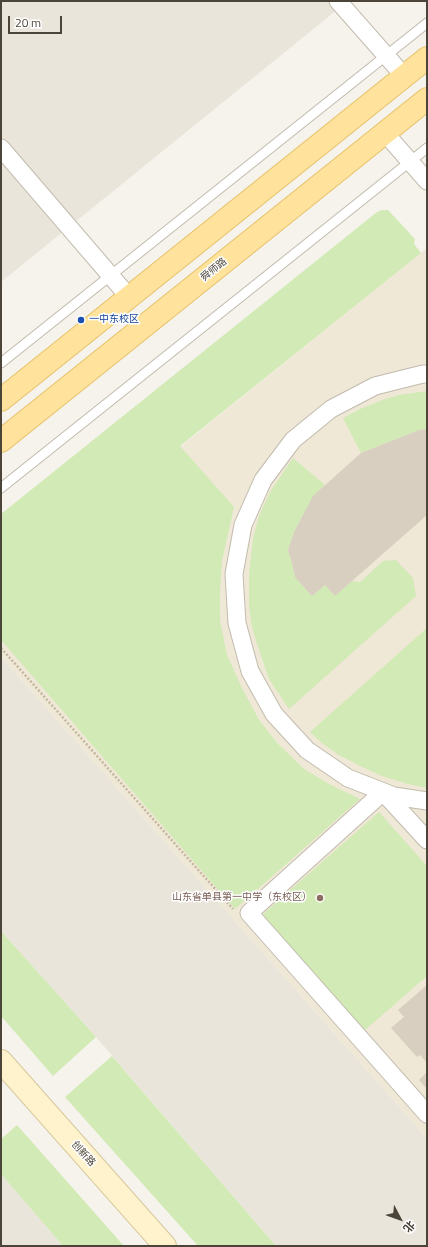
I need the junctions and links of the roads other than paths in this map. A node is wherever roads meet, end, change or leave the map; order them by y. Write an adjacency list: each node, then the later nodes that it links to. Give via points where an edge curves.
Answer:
1 (338, 1): 4 (street)
2 (427, 23): 12 (lane)
3 (427, 58): 4 (main road)
4 (404, 76): 11 (main road)
5 (427, 99): 6 (main road, 舜师路)
6 (385, 133): 9 (street); 15 (main road, 舜师路)
7 (1, 148): 11 (street)
8 (427, 148): 9 (lane)
9 (410, 162): 10 (street); 16 (lane)
10 (427, 181)
11 (129, 297): 14 (main road)
12 (1, 363)
13 (427, 374): 17 (street, via 375,386 331,409 293,440 264,480 246,519 234,574 237,623 250,671 274,714 307,750 348,778)
14 (1, 400)
15 (1, 441)
16 (1, 488)
17 (384, 792): 18 (street); 19 (street); 21 (street, via 250,913)
18 (427, 801)
19 (427, 840)
20 (1, 1061): 22 (main road, 创新路)
21 (427, 1114)
22 (165, 1246)

